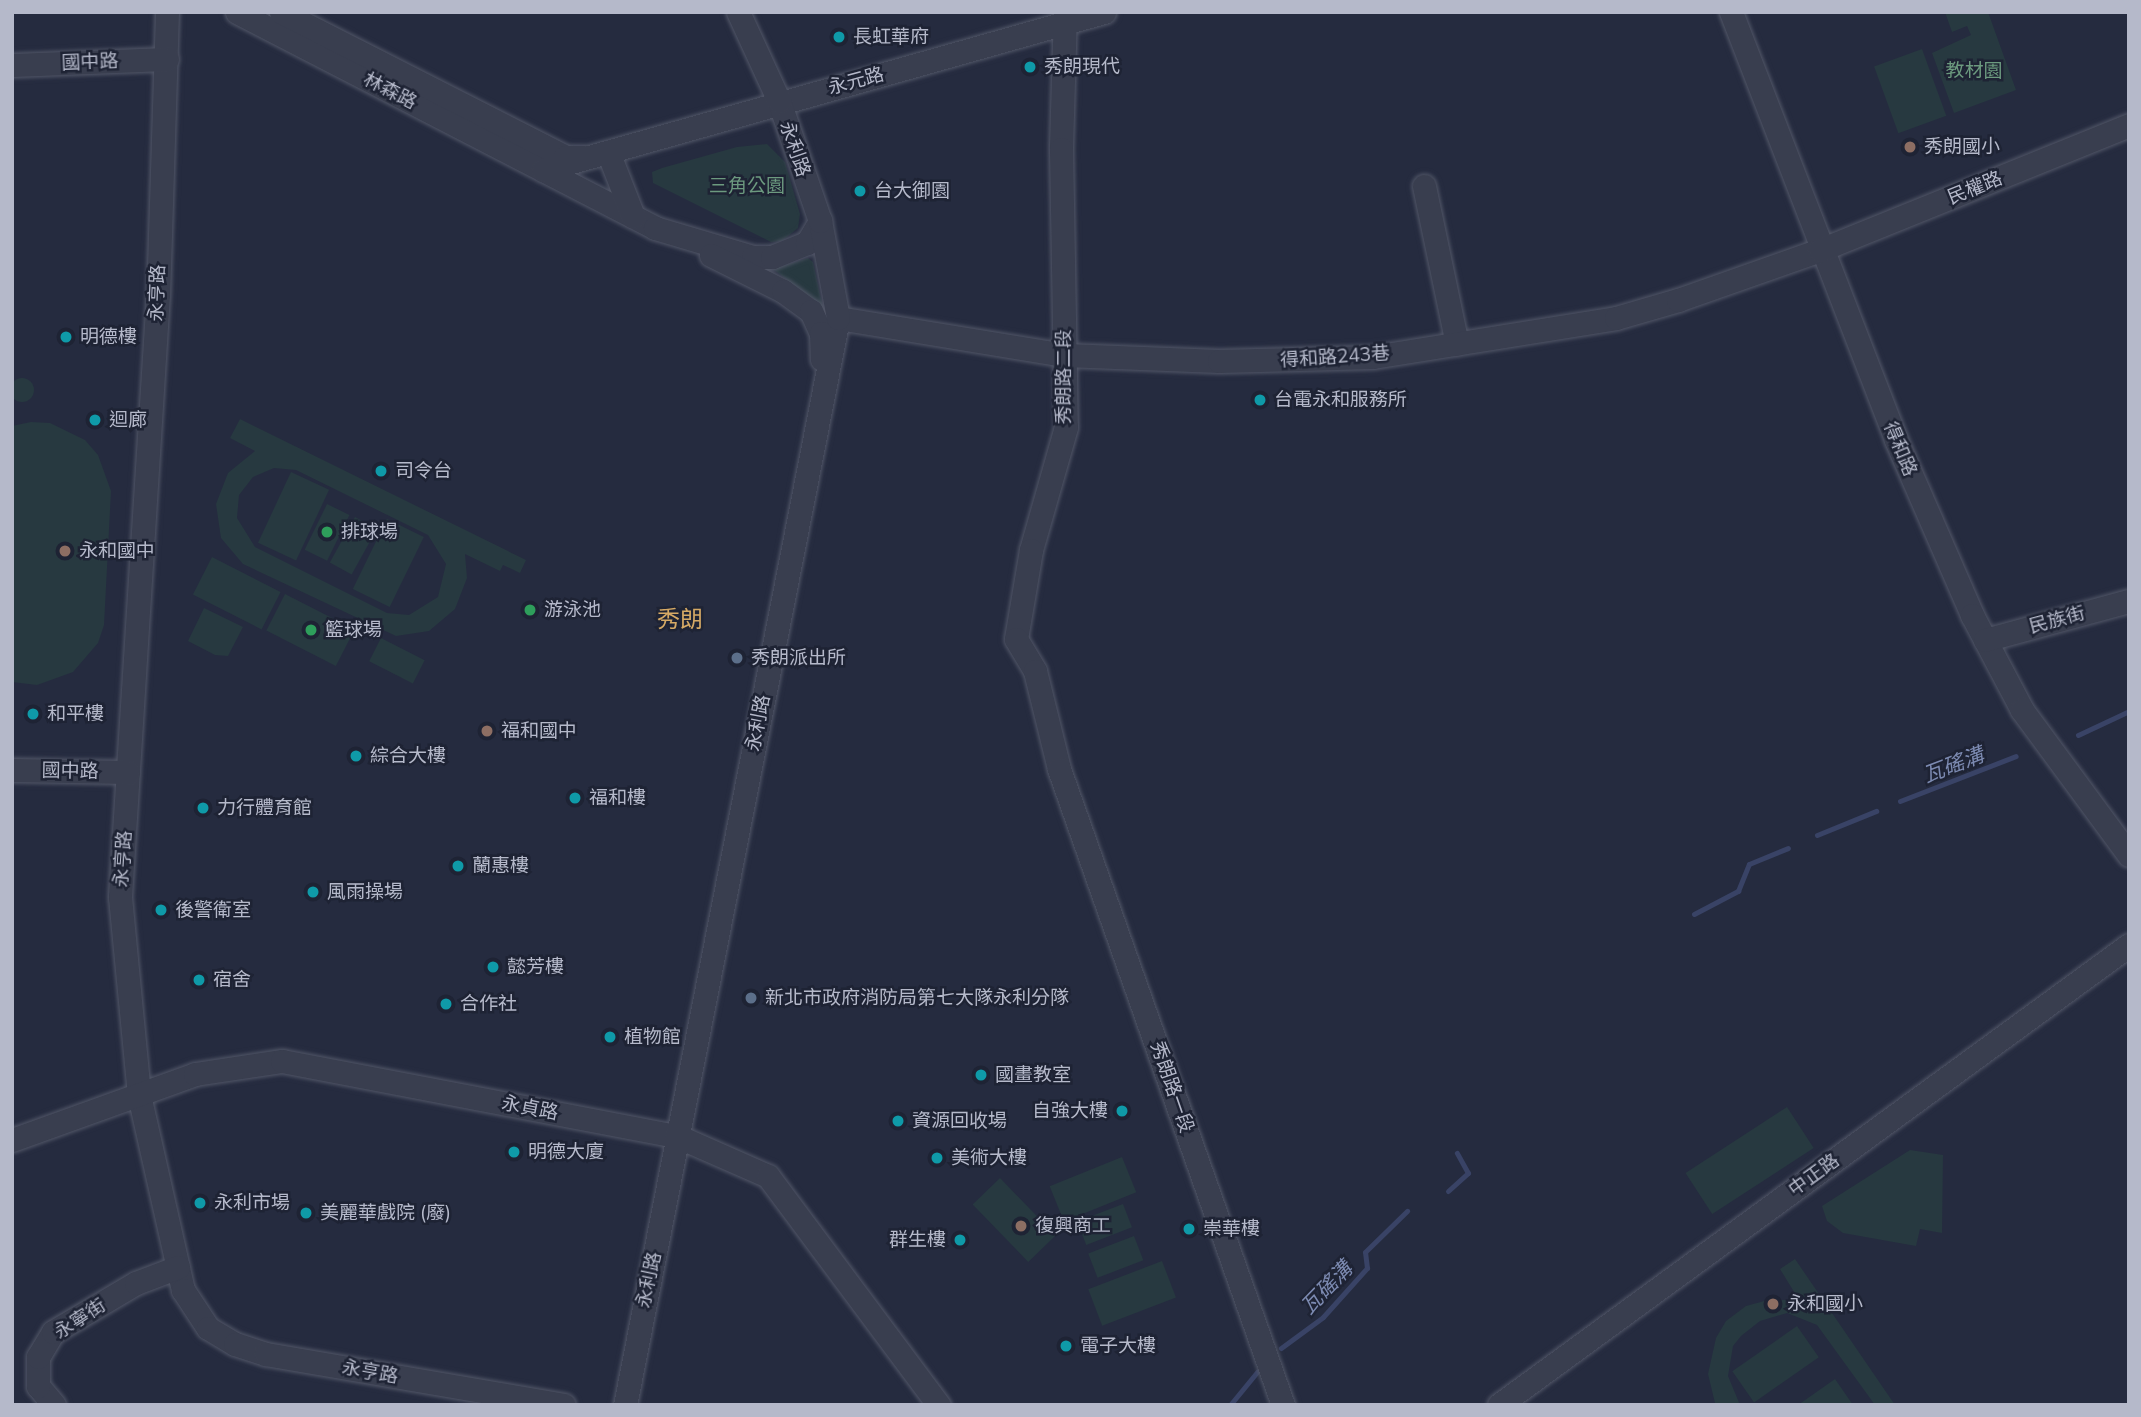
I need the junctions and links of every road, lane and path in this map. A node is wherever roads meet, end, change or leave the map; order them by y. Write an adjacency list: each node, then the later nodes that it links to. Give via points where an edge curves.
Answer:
1 (167, 12): 8 (street, 永亨路)
2 (237, 12): 13 (street, 林森路)
3 (281, 12): 12 (street, 林森路, via 565,157)
4 (738, 12): 10 (street, 永利路)
5 (1104, 12): 7 (street, 永元路)
6 (1731, 12): 18 (street, 得和路)
7 (1065, 18): 10 (street, 永元路); 21 (street, 秀朗路二段, via 1061,149)
8 (167, 59): 9 (street, 國中路); 27 (street, 永亨路)
9 (12, 65)
10 (779, 102): 12 (street, 永元路); 16 (street, 永利路)
11 (2129, 125): 18 (street, 民權路)
12 (597, 154): 13 (street); 15 (street)
13 (543, 170): 15 (street, 林森路)
14 (1424, 186): 20 (street)
15 (632, 216): 17 (street, 林森路)
16 (820, 221): 17 (street, via 807,243 772,257 753,257); 19 (street, 永利路)
17 (655, 228): 22 (street, via 783,291 811,311 821,333)
18 (1820, 250): 20 (street, 得和路243巷, via 1616,318); 24 (street, 得和路, via 1896,440)
19 (838, 318): 21 (street, 得和路243巷); 22 (street, 永利路)
20 (1457, 344): 21 (street, 得和路243巷, via 1320,361)
21 (1065, 355): 25 (street, 秀朗路二段, via 1066,427 1031,551 1016,639 1035,671)
22 (823, 404): 31 (street, 永利路)
23 (2129, 601): 24 (street, 民族街)
24 (1985, 640): 28 (street, 得和路, via 2022,710)
25 (1059, 769): 38 (street, 秀朗路一段)
26 (12, 770): 27 (street, 國中路)
27 (128, 772): 30 (street, 永亨路, via 120,897)
28 (2129, 855)
29 (2129, 946): 39 (street, 中正路)
30 (139, 1095): 31 (street, 永貞路, via 195,1074 282,1061); 32 (street, 永貞路); 33 (street, 永亨路)
31 (677, 1136): 36 (street, 永利路); 37 (street, 永貞路, via 768,1176)
32 (12, 1140)
33 (178, 1267): 34 (street, 永寧街, via 136,1283 53,1332 38,1357 38,1386); 35 (street, 永亨路, via 183,1290 208,1328 235,1343 266,1354)
34 (54, 1405)
35 (564, 1405)
36 (625, 1405)
37 (939, 1405)
38 (1283, 1405)
39 (1499, 1405)

